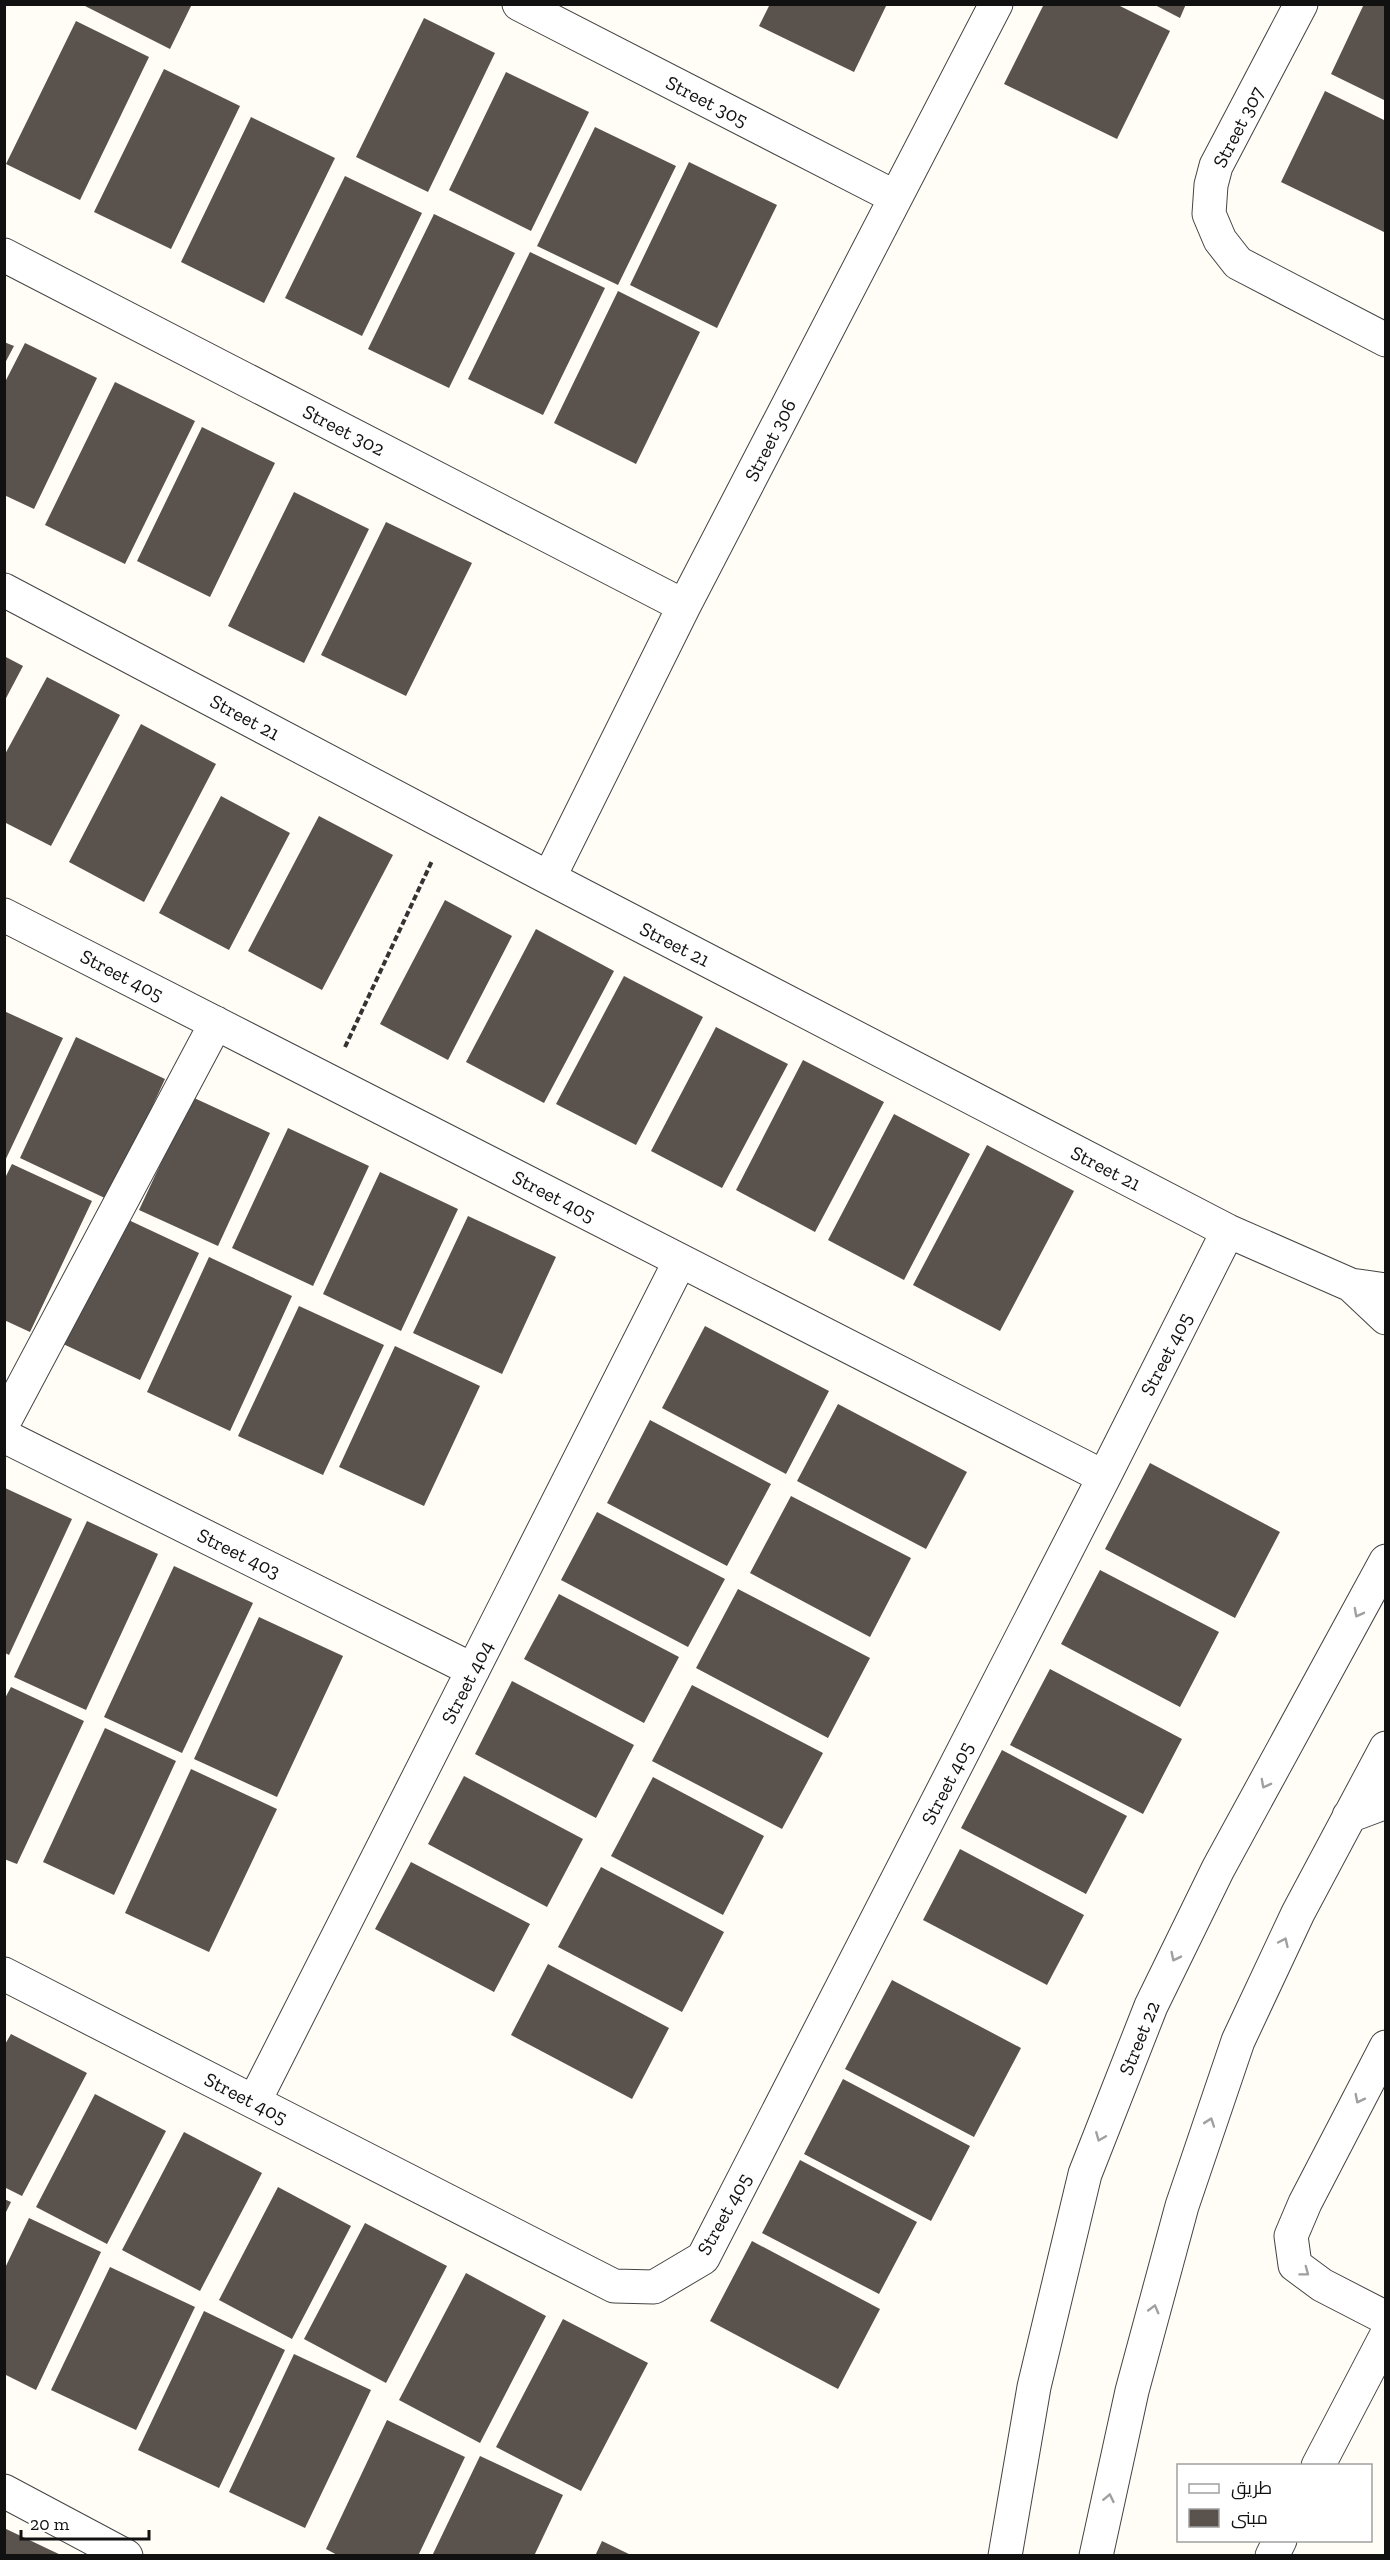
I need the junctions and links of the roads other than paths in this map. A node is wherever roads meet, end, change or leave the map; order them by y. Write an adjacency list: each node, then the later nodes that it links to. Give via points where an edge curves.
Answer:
1 (519, 4): 4 (street, Street 305)
2 (996, 4): 4 (street, Street 306)
3 (1301, 4): 6 (street, Street 307, via 1216,166 1209,214 1220,240 1238,263)
4 (895, 198): 8 (street, Street 306)
5 (4, 255): 8 (street, Street 302)
6 (1386, 340)
7 (4, 590): 9 (street, Street 21)
8 (684, 606): 9 (street, Street 306)
9 (549, 878): 12 (street, Street 21)
10 (4, 915): 11 (street, Street 405)
11 (216, 1023): 13 (street, Street 405); 17 (street)
12 (1228, 1231): 14 (street, Street 21); 19 (street, Street 405)
13 (681, 1261): 19 (street, Street 405); 21 (street, Street 404)
14 (1351, 1285): 15 (street, Street 21); 16 (street, Street 21)
15 (1386, 1290)
16 (1386, 1318)
17 (4, 1422)
18 (4, 1436): 21 (street, Street 403)
19 (1104, 1477): 27 (street, Street 405, via 703,2258 654,2287 614,2286)
20 (1386, 1561): 34 (street, Street 22, one-way to 34, via 1151,2006 1085,2174 1034,2387)
21 (473, 1670): 27 (street, Street 404)
22 (1386, 1748): 24 (street)
23 (1386, 1802): 24 (street)
24 (1349, 1816): 35 (street, one-way to 24, via 1132,2391 1182,2206 1238,2041)
25 (4, 1974): 27 (street, Street 405)
26 (1386, 2047): 28 (street, one-way to 28, via 1291,2236 1295,2265 1322,2285)
27 (254, 2102)
28 (1386, 2318)
29 (1386, 2336): 30 (street)
30 (1319, 2464)
31 (4, 2491): 33 (street)
32 (1279, 2542): 36 (street)
33 (126, 2556)
34 (1005, 2556)
35 (1096, 2556)
36 (1272, 2556)

